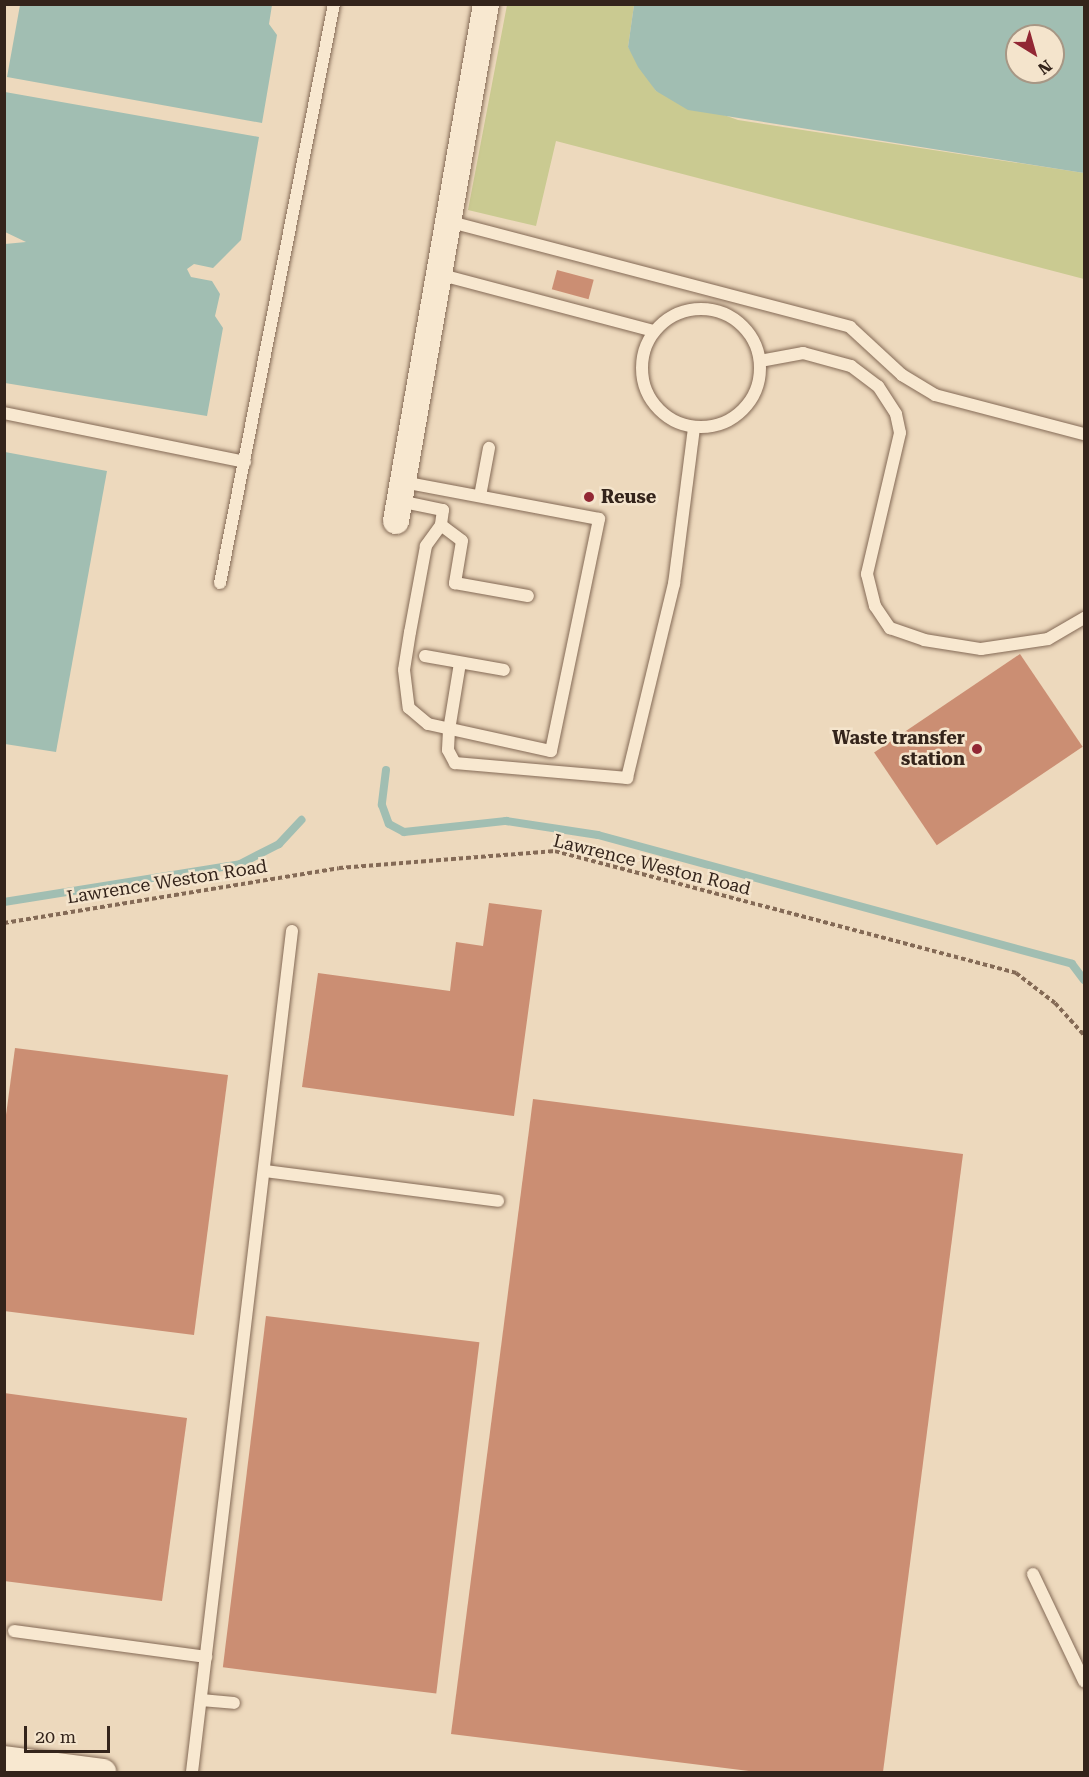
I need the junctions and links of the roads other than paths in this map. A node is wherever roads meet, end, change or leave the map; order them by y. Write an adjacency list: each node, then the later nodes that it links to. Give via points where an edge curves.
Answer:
1 (334, 4): 13 (lane)
2 (486, 4): 3 (street)
3 (447, 221): 4 (street); 5 (lane)
4 (437, 274): 7 (lane); 15 (street)
5 (727, 295): 6 (lane); 11 (lane, via 850,327 902,375 935,395)
6 (722, 311): 7 (lane, via 697,308 673,315); 8 (lane, via 743,324)
7 (654, 331): 10 (lane, via 643,354 643,379 652,402 670,419)
8 (760, 361): 10 (lane, via 756,394 741,414 718,425); 19 (lane, via 803,353 851,366 878,386 896,414 900,433 867,574 875,606 890,628 924,640 981,649 1048,639)
9 (4, 412): 13 (lane)
10 (694, 428): 23 (lane, via 674,584 627,778 530,767 470,769 451,757)
11 (1084, 434)
12 (489, 448): 14 (lane)
13 (245, 462): 17 (lane)
14 (480, 496): 15 (lane); 23 (lane, via 599,519 551,751)
15 (400, 501): 16 (lane, via 443,510)
16 (441, 525): 18 (lane, via 462,541 455,583); 23 (lane, via 426,546 404,699 417,717)
17 (220, 583)
18 (528, 596)
19 (1084, 618)
20 (425, 656): 21 (lane)
21 (460, 663): 22 (lane); 23 (lane)
22 (504, 670)
23 (449, 730)
24 (292, 931): 25 (lane)
25 (265, 1171): 26 (lane); 29 (lane)
26 (498, 1201)
27 (1033, 1574): 30 (lane)
28 (14, 1631): 29 (lane)
29 (206, 1657): 31 (lane)
30 (1084, 1681)
31 (201, 1700): 32 (lane); 35 (lane)
32 (234, 1703)
33 (4, 1759): 34 (street)
34 (103, 1773)
35 (192, 1773)

